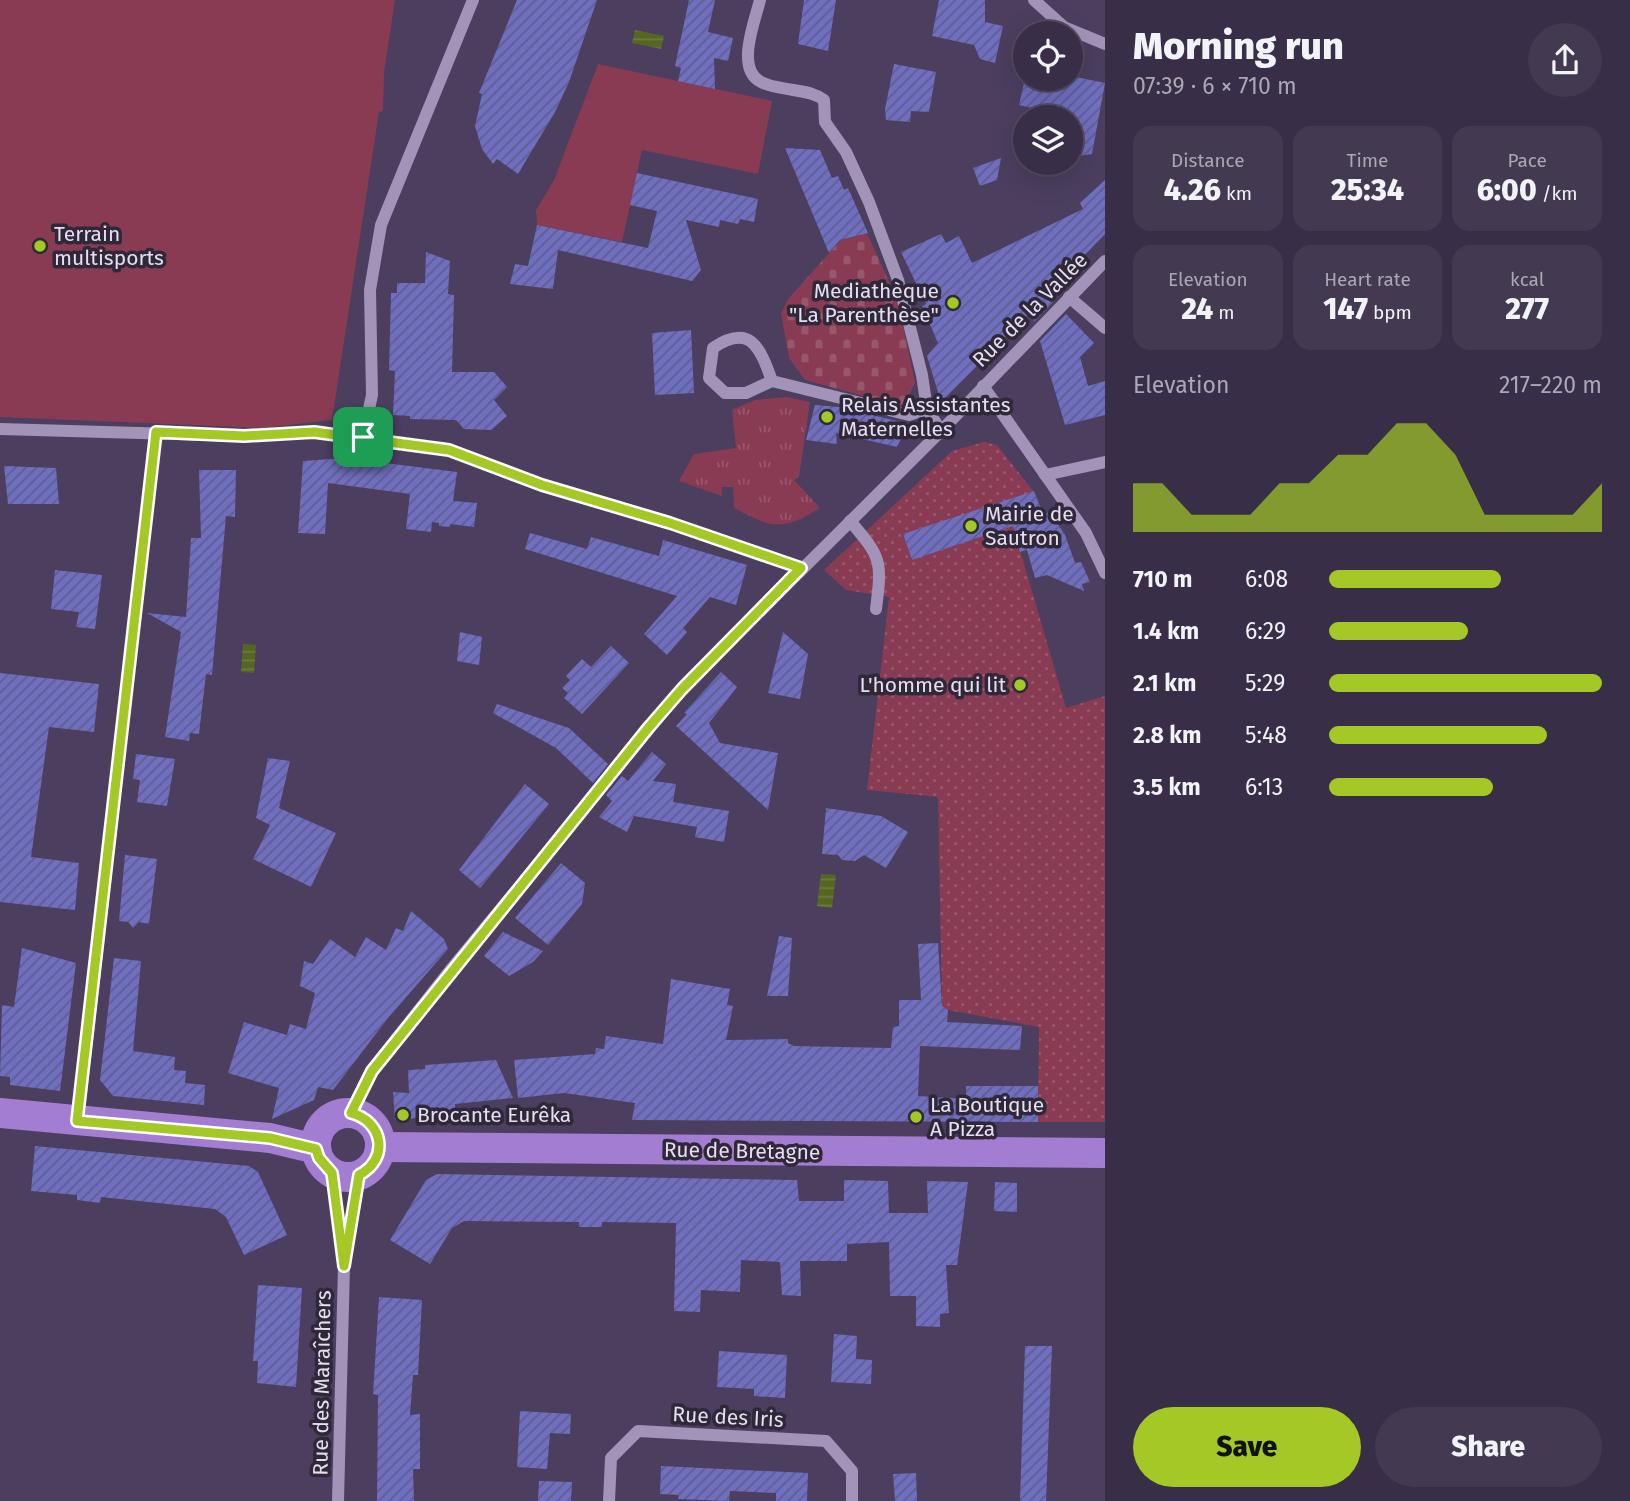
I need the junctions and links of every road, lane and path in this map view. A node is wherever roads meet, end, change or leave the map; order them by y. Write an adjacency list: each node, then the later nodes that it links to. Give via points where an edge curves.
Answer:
1 (473, 0): 14 (street, via 381,225 370,290 372,395)
2 (760, 0): 10 (street, via 748,52 753,76 765,84 820,97 825,106 825,122 852,165 898,280)
3 (1034, 0): 4 (street, via 1064,27)
4 (1105, 44)
5 (1105, 261): 6 (street, Rue de la Vallée)
6 (1069, 297): 7 (street); 9 (street, Rue de la Vallée)
7 (1105, 328)
8 (772, 381): 8 (street, via 761,351 745,337 730,337 713,348 709,378 725,393 746,394); 10 (street, via 909,415)
9 (983, 386): 12 (street, Rue de la Vallée); 16 (street)
10 (927, 409): 12 (street)
11 (0, 429): 13 (street)
12 (941, 431): 17 (street, Rue de la Vallée)
13 (156, 432): 14 (street, via 244,436 314,432); 23 (street)
14 (363, 437): 18 (street, via 449,450 542,485)
15 (1105, 462): 16 (street)
16 (1045, 475): 19 (street, via 1086,533)
17 (850, 521): 18 (street, Rue de la Vallée); 20 (street, via 875,550 880,566)
18 (801, 568): 21 (street, Rue de la Vallée, via 649,727 372,1071)
19 (1105, 573)
20 (876, 609)
21 (351, 1113): 24 (main road, via 377,1130); 26 (main road, via 332,1117 320,1130)
22 (0, 1114): 23 (main road)
23 (77, 1121): 26 (main road, via 270,1138)
24 (380, 1147): 25 (main road, Rue de Bretagne); 26 (main road, via 373,1166)
25 (1105, 1153)
26 (336, 1166): 27 (street, Rue des Maraîchers); 27 (street, Rue des Maraîchers)
27 (344, 1266): 28 (street, Rue des Maraîchers)
28 (338, 1501)
29 (609, 1501): 30 (street, Rue des Iris, via 611,1458 638,1432 826,1441 852,1471)
30 (852, 1501)

